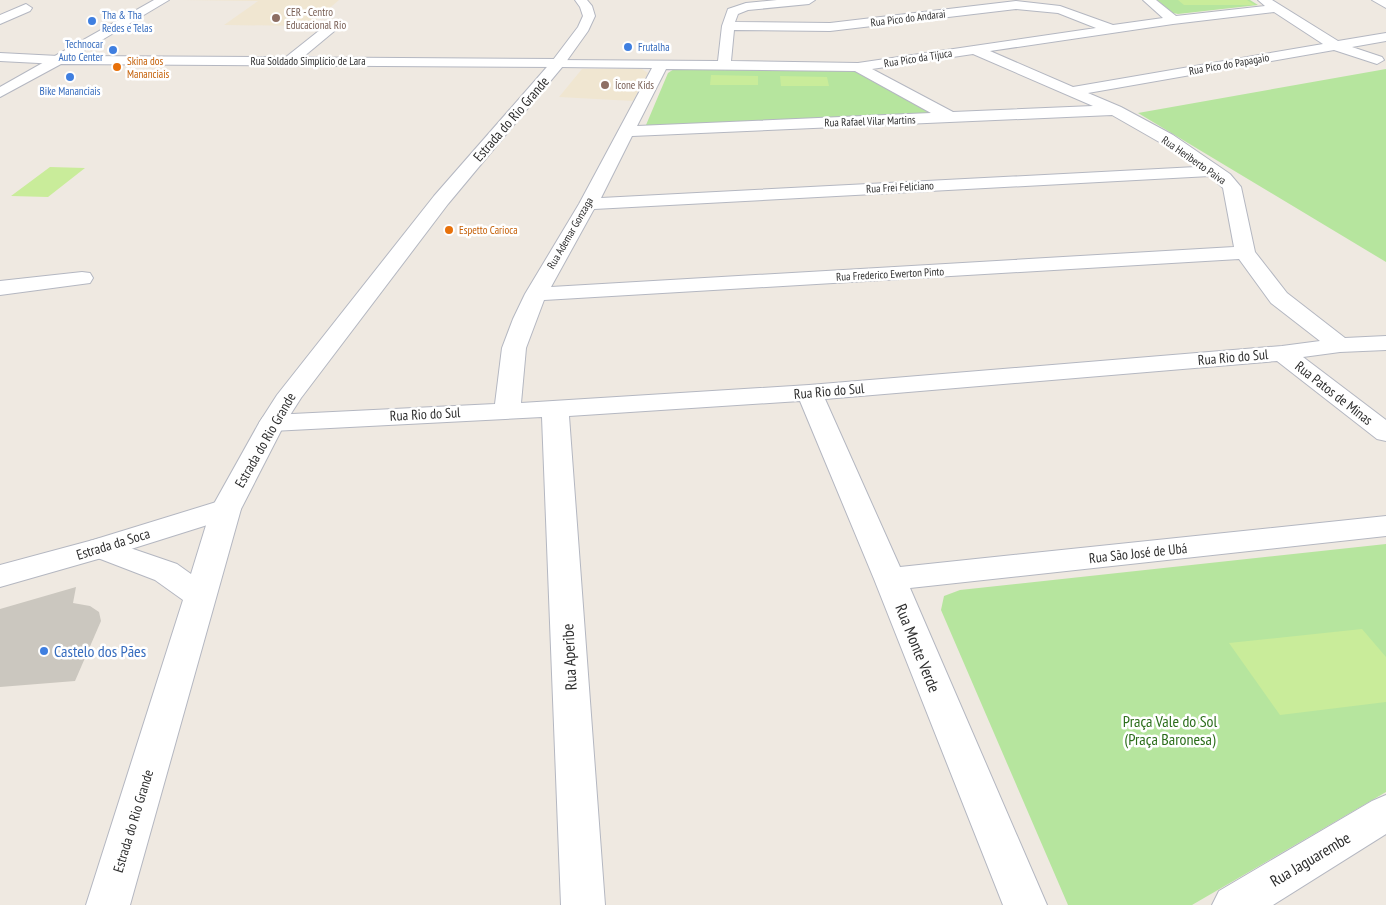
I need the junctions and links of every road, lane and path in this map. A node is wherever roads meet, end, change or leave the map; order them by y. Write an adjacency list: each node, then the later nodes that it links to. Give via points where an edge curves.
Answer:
1 (163, 0): 19 (street)
2 (581, 0): 22 (street, Estrada do Rio Grande, via 589,16)
3 (809, 0): 13 (street, via 737,9 732,12)
4 (1149, 0): 11 (street)
5 (1264, 0): 9 (street)
6 (1378, 0): 7 (street)
7 (1386, 4)
8 (26, 8): 10 (street)
9 (1276, 8): 11 (street, Rua Pico da Tijuca); 16 (street)
10 (0, 20)
11 (1173, 20): 14 (street, Rua Pico da Tijuca)
12 (334, 25): 20 (street)
13 (728, 26): 14 (street, Rua Pico do Andarai, via 830,27 1016,5 1060,10); 24 (street)
14 (1113, 30): 17 (street, Rua Pico da Tijuca)
15 (1386, 38): 16 (street, Rua Pico do Papagaio)
16 (1336, 46): 21 (street); 26 (street, Rua Pico do Papagaio)
17 (975, 50): 25 (street, Rua Pico da Tijuca); 26 (street, Rua Heriberto Paiva)
18 (0, 57): 19 (street, Rua Soldado Simplício de Lara)
19 (58, 60): 20 (street, Rua Soldado Simplício de Lara); 27 (street)
20 (291, 60): 22 (street, Rua Soldado Simplício de Lara)
21 (1377, 60)
22 (558, 63): 23 (street, Rua Pico da Tijuca); 43 (street, Estrada do Rio Grande, via 441,200 290,395)
23 (661, 65): 24 (street, Rua Pico da Tijuca); 30 (street, Rua Ademar Gonzaga)
24 (724, 66): 25 (street, Rua Pico da Tijuca)
25 (858, 68): 29 (street)
26 (1073, 91): 28 (street, Rua Heriberto Paiva)
27 (0, 94)
28 (1115, 110): 29 (street, Rua Rafael Vilar Martins); 31 (street, Rua Heriberto Paiva, via 1167,139)
29 (951, 118): 30 (street, Rua Rafael Vilar Martins)
30 (625, 131): 32 (street, Rua Ademar Gonzaga)
31 (1213, 171): 32 (street, Rua Frei Feliciano); 33 (street, Rua Heriberto Paiva, via 1232,187)
32 (588, 204): 36 (street, Rua Ademar Gonzaga)
33 (1245, 253): 36 (street, Rua Frederico Ewerton Pinto); 38 (street, Rua Heriberto Paiva, via 1279,298)
34 (82, 278): 35 (street)
35 (0, 288)
36 (536, 294): 42 (street, Rua Ademar Gonzaga, via 514,348)
37 (1386, 343): 38 (street, Rua Rio do Sul)
38 (1340, 345): 39 (street, Rua Rio do Sul)
39 (1282, 353): 40 (street, Rua Rio do Sul); 44 (street, Rua Patos de Minas)
40 (809, 393): 41 (street, Rua Rio do Sul); 49 (street, Rua Monte Verde)
41 (555, 409): 42 (street, Rua Rio do Sul); 53 (street, Rua Aperibe)
42 (506, 411): 43 (street, Rua Rio do Sul)
43 (272, 423): 45 (street, Estrada do Rio Grande)
44 (1386, 432)
45 (226, 509): 47 (street, Estrada da Soca); 50 (street, Estrada do Rio Grande)
46 (1386, 526): 49 (street, Rua São José de Ubá)
47 (101, 548): 48 (street, Estrada da Soca); 50 (street, via 166,572)
48 (0, 576)
49 (890, 579): 54 (street, Rua Monte Verde)
50 (200, 596): 52 (street, Estrada do Rio Grande)
51 (1386, 813): 55 (street, Rua Jaguarembe)
52 (108, 905)
53 (584, 905)
54 (1025, 905)
55 (1234, 905)

